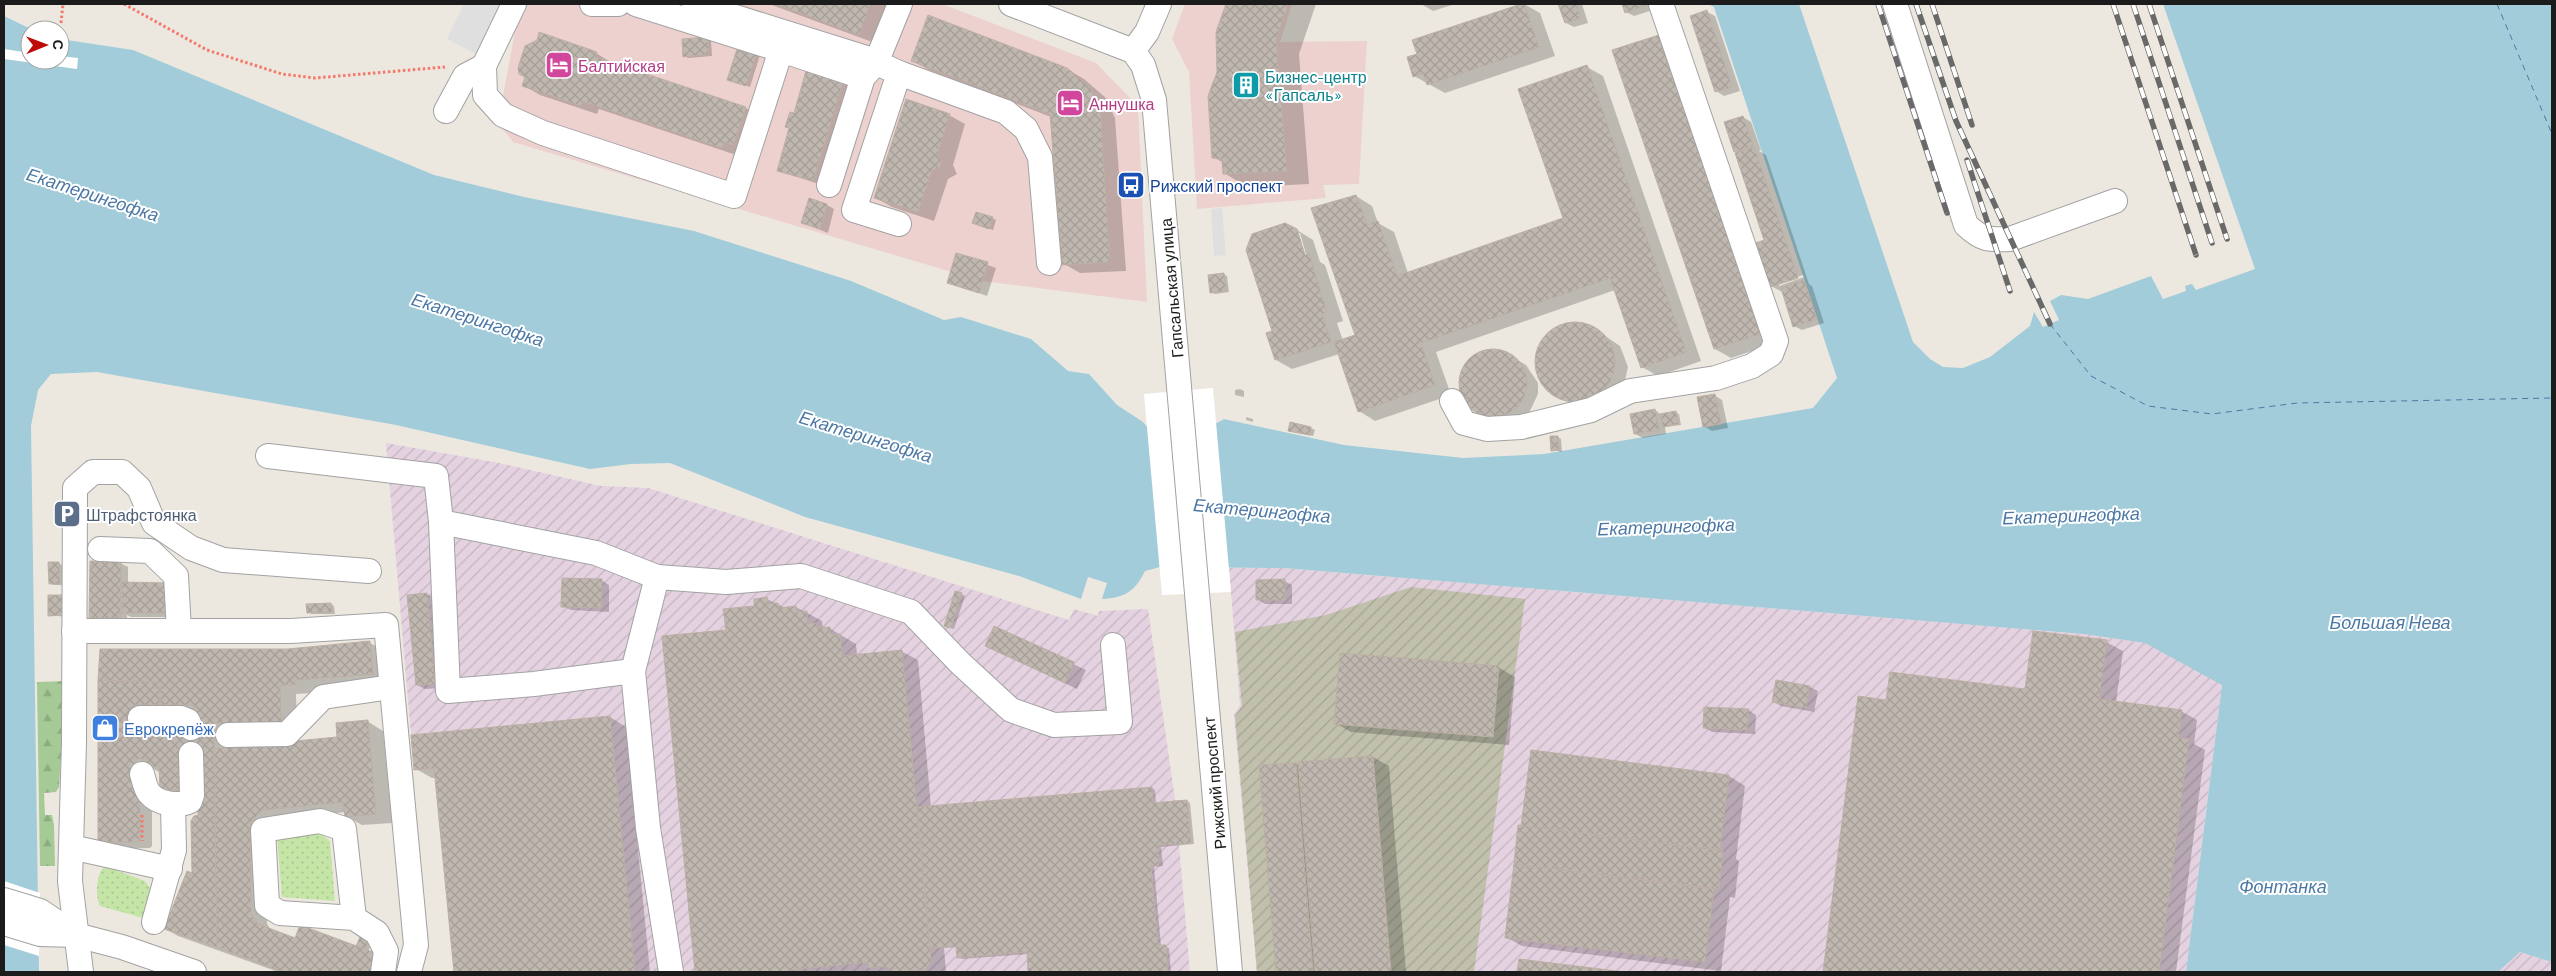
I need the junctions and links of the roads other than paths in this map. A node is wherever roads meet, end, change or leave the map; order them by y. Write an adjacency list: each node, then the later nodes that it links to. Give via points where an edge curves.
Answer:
1 (514, 4): 13 (street)
2 (592, 4): 3 (street)
3 (618, 4)
4 (636, 4): 11 (street)
5 (900, 4): 14 (street)
6 (1011, 4): 12 (street)
7 (1159, 4): 12 (street)
8 (1661, 4): 21 (street, via 1776,341 1771,354 1752,366 1716,378 1630,392 1591,410 1521,427 1487,429 1464,423)
9 (1894, 4): 18 (street, via 1966,224 1979,236 1993,240 2010,239)
10 (702, 5): 14 (street)
11 (781, 50): 13 (street, via 734,196 543,133 503,115 485,95); 14 (street)
12 (1133, 51): 27 (street, Гапсальская улица, via 1143,65 1154,100)
13 (484, 66): 16 (street, via 465,76)
14 (869, 70): 15 (street); 17 (street)
15 (899, 73): 19 (street, via 854,210); 20 (street, via 1006,112 1026,129 1040,157)
16 (446, 111)
17 (830, 184)
18 (2115, 201)
19 (899, 224)
20 (1049, 263)
21 (1452, 401)
22 (268, 456): 23 (street, via 436,476)
23 (441, 522): 26 (street, via 596,553); 31 (street, via 448,691)
24 (100, 549): 29 (street, via 150,551 176,576)
25 (369, 571): 28 (street, via 223,560 190,548 154,523 139,488 122,472 93,472 75,488)
26 (657, 577): 30 (street, via 726,582 801,576 912,612 1011,710 1054,725 1120,722); 31 (street)
27 (1198, 593): 52 (street, Рижский проспект)
28 (74, 631): 29 (street); 39 (street)
29 (179, 631): 32 (street, via 291,631 386,625)
30 (1113, 645)
31 (633, 671): 51 (street, via 648,828)
32 (392, 687): 35 (street, via 323,698 287,734); 50 (street, via 416,945)
33 (140, 718): 34 (street, via 181,718 188,721)
34 (191, 728)
35 (228, 735)
36 (191, 754): 38 (street, via 190,801 183,804)
37 (142, 774): 38 (street, via 147,791)
38 (163, 801): 40 (street, via 174,850)
39 (71, 847): 40 (street); 46 (street, via 70,881)
40 (170, 869): 43 (street)
41 (4, 900): 45 (street)
42 (354, 918): 42 (street, via 280,913 266,905 263,830 320,821 344,829); 49 (street, via 377,933 386,951)
43 (154, 922)
44 (4, 923): 45 (street)
45 (40, 923): 46 (street)
46 (76, 934): 47 (street); 48 (street)
47 (81, 972)
48 (194, 972)
49 (383, 972)
50 (409, 972)
51 (671, 972)
52 (1230, 972)

